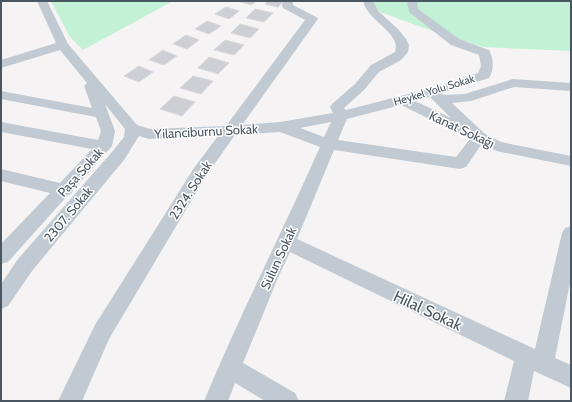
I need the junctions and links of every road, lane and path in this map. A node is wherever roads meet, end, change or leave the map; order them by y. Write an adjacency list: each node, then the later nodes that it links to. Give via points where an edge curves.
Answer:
1 (42, 1): 5 (street)
2 (288, 1): 18 (street, 2324. Sokak, via 287,6 312,19)
3 (368, 1): 14 (street, Sülun Sokak, via 373,13 399,36 402,48 390,61 376,68 337,108)
4 (412, 1): 11 (street, Heykel Yolu Sokak, via 413,10 455,42 485,54 487,66 484,75)
5 (60, 40): 6 (street); 7 (street); 8 (street)
6 (1, 52)
7 (1, 64)
8 (85, 72): 13 (street, Paşa Sokak); 17 (street)
9 (571, 87): 11 (street, via 513,84 466,98)
10 (1, 95): 13 (street)
11 (436, 96): 12 (street, Heykel Yolu Sokak); 19 (street)
12 (402, 100): 14 (street, Heykel Yolu Sokak); 19 (street, Kanat Sokağı)
13 (102, 114): 21 (street, Paşa Sokak, via 108,131)
14 (341, 116): 16 (street, Yilanciburnu Sokak); 20 (street, Sülun Sokak)
15 (1, 126): 21 (street)
16 (280, 127): 18 (street, Yilanciburnu Sokak); 20 (street)
17 (132, 128): 18 (street, Yilanciburnu Sokak, via 149,134); 28 (street, 2307. Sokak, via 131,138 118,156 25,265)
18 (230, 131): 32 (street, 2324. Sokak, via 200,172 102,332)
19 (480, 137): 20 (street, via 460,163); 22 (street, Kanat Sokağı, via 497,146)
20 (328, 144): 26 (street, Sülun Sokak)
21 (104, 146): 24 (street, Paşa Sokak)
22 (571, 161)
23 (1, 175): 24 (street)
24 (65, 190): 27 (street, Paşa Sokak)
25 (571, 233): 29 (street)
26 (286, 242): 29 (street, Hilal Sokak); 30 (street, Sülun Sokak)
27 (1, 256)
28 (1, 300)
29 (535, 360): 31 (street, Hilal Sokak); 35 (street)
30 (230, 368): 33 (street, Sülun Sokak); 34 (street)
31 (571, 377)
32 (70, 401)
33 (216, 401)
34 (287, 401)
35 (516, 401)

